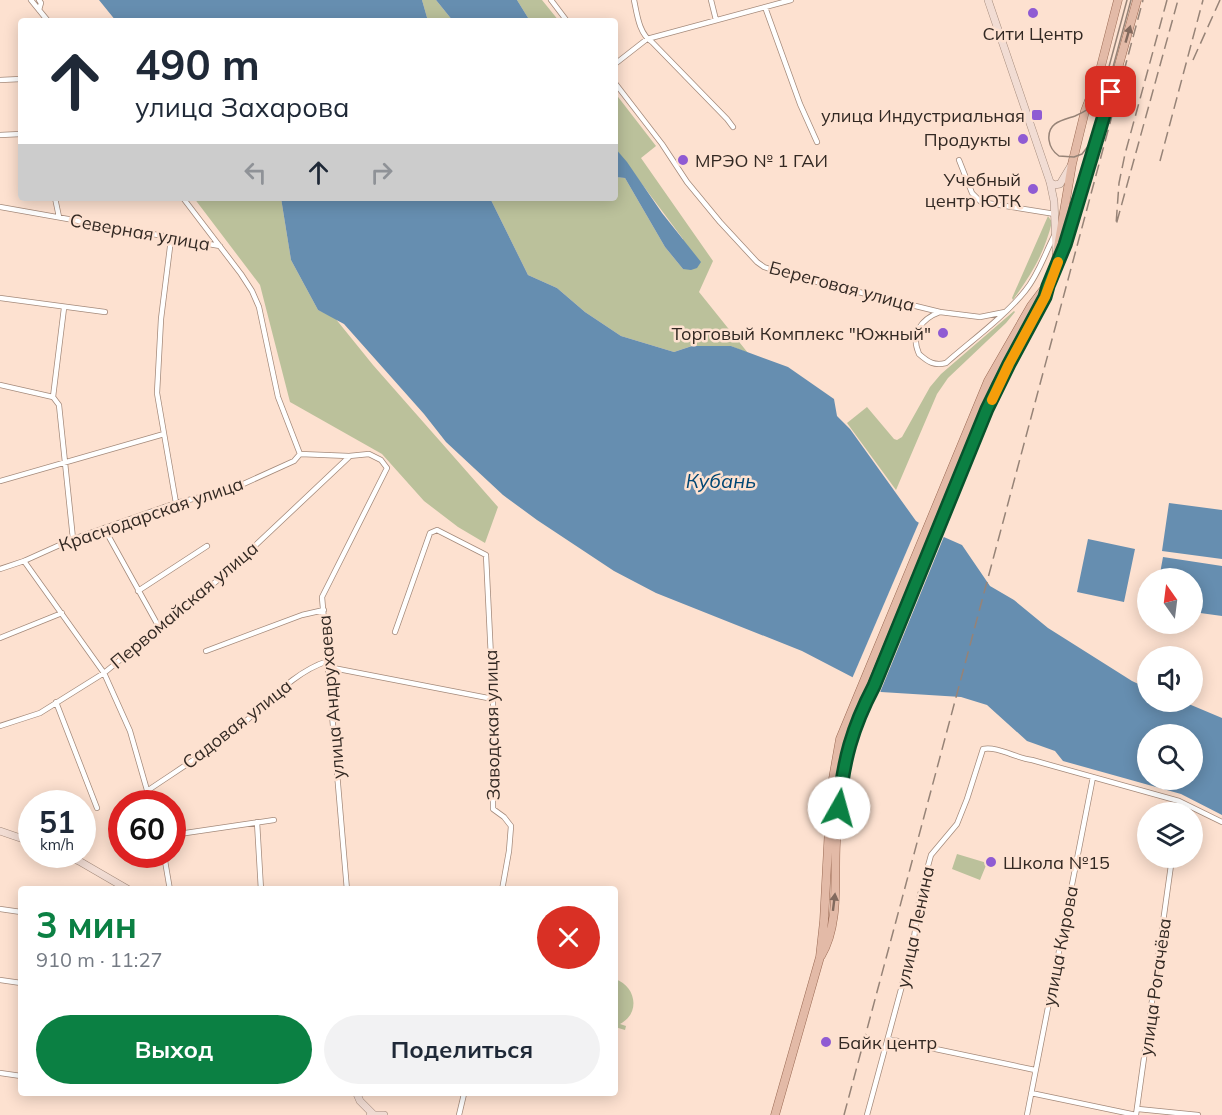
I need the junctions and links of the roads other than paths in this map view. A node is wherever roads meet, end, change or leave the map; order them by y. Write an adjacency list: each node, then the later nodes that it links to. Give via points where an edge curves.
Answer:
1 (31, 0): 11 (street)
2 (39, 0): 11 (street)
3 (551, 0): 13 (street)
4 (634, 0): 15 (street)
5 (711, 0): 14 (street)
6 (791, 0): 10 (street)
7 (988, 0): 26 (main road)
8 (1118, 0): 25 (main road)
9 (1137, 0): 28 (main road, one-way to 9)
10 (765, 7): 14 (street); 23 (street)
11 (39, 10): 12 (street)
12 (46, 18)
13 (565, 18)
14 (716, 20): 15 (street)
15 (647, 39): 16 (street); 20 (street)
16 (618, 62)
17 (18, 79): 18 (street)
18 (0, 80)
19 (618, 87): 45 (street, Береговая улица, via 687,182 764,267)
20 (733, 128)
21 (18, 134): 22 (street)
22 (0, 135)
23 (817, 142)
24 (959, 160): 35 (street, via 972,193 981,201)
25 (1072, 164): 26 (main road, via 1060,184); 27 (main road)
26 (1050, 182): 31 (main road)
27 (1065, 193): 28 (main road, via 1072,199); 34 (main road)
28 (1080, 198): 33 (main road)
29 (56, 201): 36 (street, Северная улица)
30 (185, 201): 39 (street)
31 (1054, 201): 34 (main road); 35 (main road)
32 (0, 207): 36 (street, Северная улица)
33 (1076, 211): 34 (main road); 40 (main road)
34 (1064, 213): 40 (main road)
35 (1055, 214): 37 (main road)
36 (59, 217): 38 (street, Северная улица)
37 (1055, 234): 40 (main road); 46 (street, Береговая улица, via 1025,292)
38 (171, 239): 39 (street, Северная улица); 51 (street, via 157,393)
39 (220, 246): 52 (street, via 242,274 259,307 278,397)
40 (1056, 266): 41 (main road)
41 (1048, 286): 96 (main road, one-way to 41, via 830,941 836,843 849,743 983,420); 96 (main road, via 1031,306 988,381 840,739 831,789)
42 (0, 298): 43 (street)
43 (64, 308): 44 (street); 50 (street)
44 (105, 312)
45 (940, 312): 47 (street, Береговая улица); 48 (street, Береговая улица, via 926,318 915,337 919,354 932,364 946,363)
46 (1005, 312): 47 (street, Береговая улица); 48 (street, Береговая улица)
47 (975, 316): 48 (street)
48 (981, 326)
49 (0, 385): 50 (street)
50 (53, 397): 54 (street, via 59,405)
51 (164, 434): 54 (street); 56 (street)
52 (300, 454): 53 (street, улица Андрухаева); 56 (street, Краснодарская улица, via 294,461 231,490)
53 (349, 456): 63 (street, улица Андрухаева, via 369,454 387,468 322,597); 65 (street, Первомайская улица, via 224,575)
54 (66, 462): 55 (street); 58 (street)
55 (0, 481)
56 (176, 503): 57 (street, Краснодарская улица)
57 (104, 528): 58 (street, Краснодарская улица); 62 (street)
58 (73, 539): 60 (street, Краснодарская улица)
59 (207, 546): 62 (street)
60 (24, 561): 61 (street, Краснодарская улица); 64 (street)
61 (0, 568)
62 (138, 591): 65 (street)
63 (324, 610): 68 (street); 69 (street, улица Андрухаева)
64 (62, 613): 67 (street); 71 (street)
65 (160, 629): 71 (street, Первомайская улица)
66 (395, 632): 72 (street, Заводская улица, via 433,531 484,553)
67 (0, 638)
68 (206, 651)
69 (328, 661): 70 (street, улица Андрухаева); 77 (street, Садовая улица, via 300,675 238,728)
70 (328, 668): 72 (street); 92 (street, улица Андрухаева)
71 (104, 673): 73 (street, Первомайская улица); 76 (street, via 130,731)
72 (493, 699): 93 (street, Заводская улица, via 493,809 511,826)
73 (56, 702): 74 (street, Первомайская улица, via 40,713); 79 (street)
74 (0, 726)
75 (1093, 777): 78 (street); 99 (street, улица Ленина, via 992,748 983,750 957,824 931,855); 100 (street, улица Кирова)
76 (146, 790)
77 (150, 790)
78 (1179, 801): 82 (street)
79 (97, 808)
80 (274, 820): 81 (street)
81 (257, 822): 83 (street); 91 (street)
82 (1222, 822)
83 (186, 833)
84 (1, 834): 85 (main road)
85 (18, 838)
86 (89, 868): 89 (main road)
87 (166, 868): 90 (street)
88 (1171, 868): 106 (street, улица Рогачёва)
89 (122, 886)
90 (169, 886)
91 (261, 886)
92 (346, 886)
93 (503, 886)
94 (0, 909): 95 (street)
95 (18, 912)
96 (820, 957): 109 (main road)
97 (0, 980): 98 (street)
98 (18, 983)
99 (888, 1039): 100 (street); 110 (street, улица Ленина)
100 (1035, 1070): 103 (street, улица Кирова)
101 (0, 1073): 102 (street)
102 (18, 1076)
103 (1031, 1093): 111 (street, улица Кирова); 112 (street)
104 (358, 1096): 107 (main road)
105 (464, 1096): 108 (street)
106 (1138, 1109): 112 (street, улица Рогачёва); 113 (street)
107 (378, 1115)
108 (459, 1115)
109 (775, 1115)
110 (867, 1115)
111 (1027, 1115)
112 (1136, 1115)
113 (1198, 1115)

